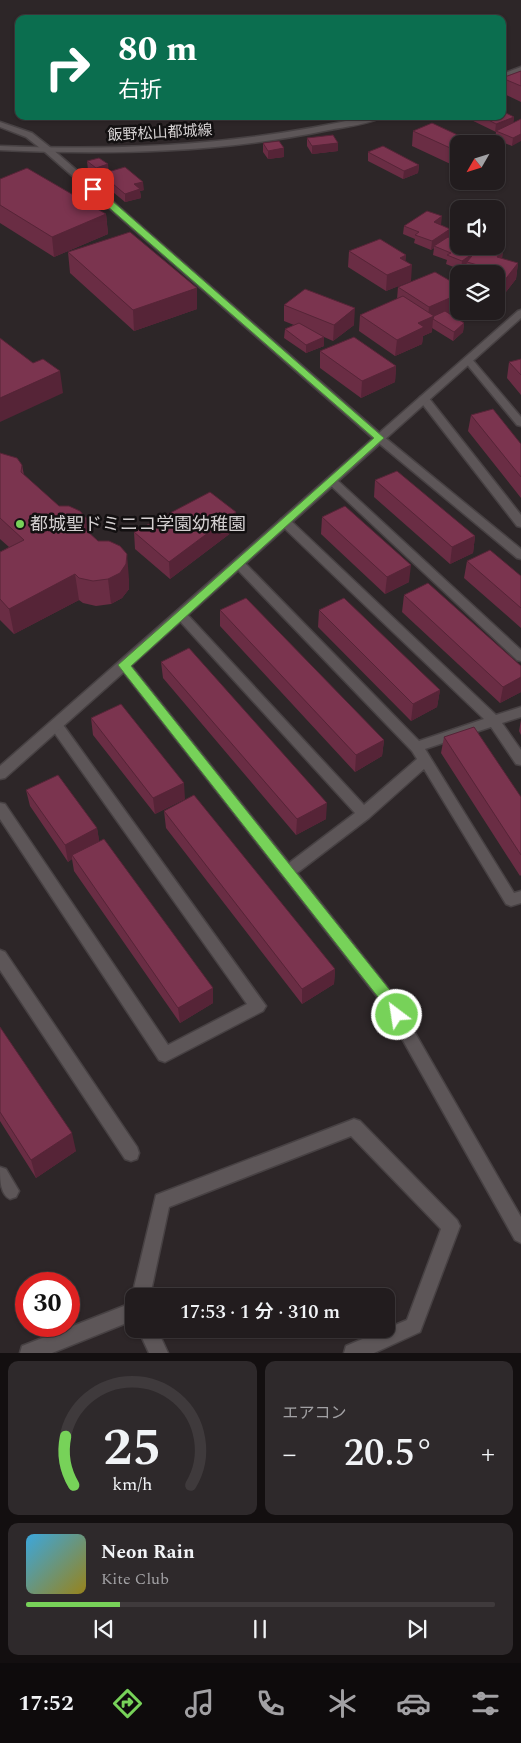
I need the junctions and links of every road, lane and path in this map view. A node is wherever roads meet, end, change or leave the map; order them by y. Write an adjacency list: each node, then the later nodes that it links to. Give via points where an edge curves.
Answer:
1 (521, 69): 2 (street)
2 (506, 75)
3 (360, 120): 6 (street, 飯野松山都城線, via 273,137 200,146)
4 (0, 124): 6 (street, via 29,135)
5 (0, 148): 6 (street, 飯野松山都城線)
6 (48, 150): 11 (street)
7 (521, 313): 8 (street)
8 (468, 360): 9 (street); 10 (street)
9 (424, 399): 11 (street); 14 (street)
10 (521, 423)
11 (379, 438): 12 (street); 15 (street)
12 (332, 481): 13 (street); 18 (street)
13 (285, 522): 16 (street); 21 (street)
14 (521, 523)
15 (521, 555)
16 (239, 564): 17 (street); 23 (street)
17 (181, 615): 19 (street); 28 (street)
18 (521, 657)
19 (124, 665): 22 (street); 29 (street)
20 (521, 712): 21 (street)
21 (494, 721): 23 (street); 25 (street)
22 (56, 725): 26 (street); 27 (street, via 258,1006 165,1055)
23 (417, 747): 24 (street)
24 (425, 760): 28 (street); 30 (street, via 511,900)
25 (521, 760)
26 (0, 774)
27 (0, 808)
28 (364, 814): 29 (street)
29 (287, 872): 35 (street, via 387,998)
30 (521, 897)
31 (0, 957): 32 (street)
32 (131, 1153)
33 (0, 1175): 34 (street)
34 (10, 1191)
35 (521, 1234)
36 (143, 1288): 38 (street, via 162,1201 354,1126 451,1226 414,1326)
37 (125, 1316): 41 (street)
38 (395, 1334)
39 (152, 1338): 42 (street)
40 (387, 1338): 43 (street)
41 (29, 1353)
42 (159, 1353)
43 (353, 1353)

